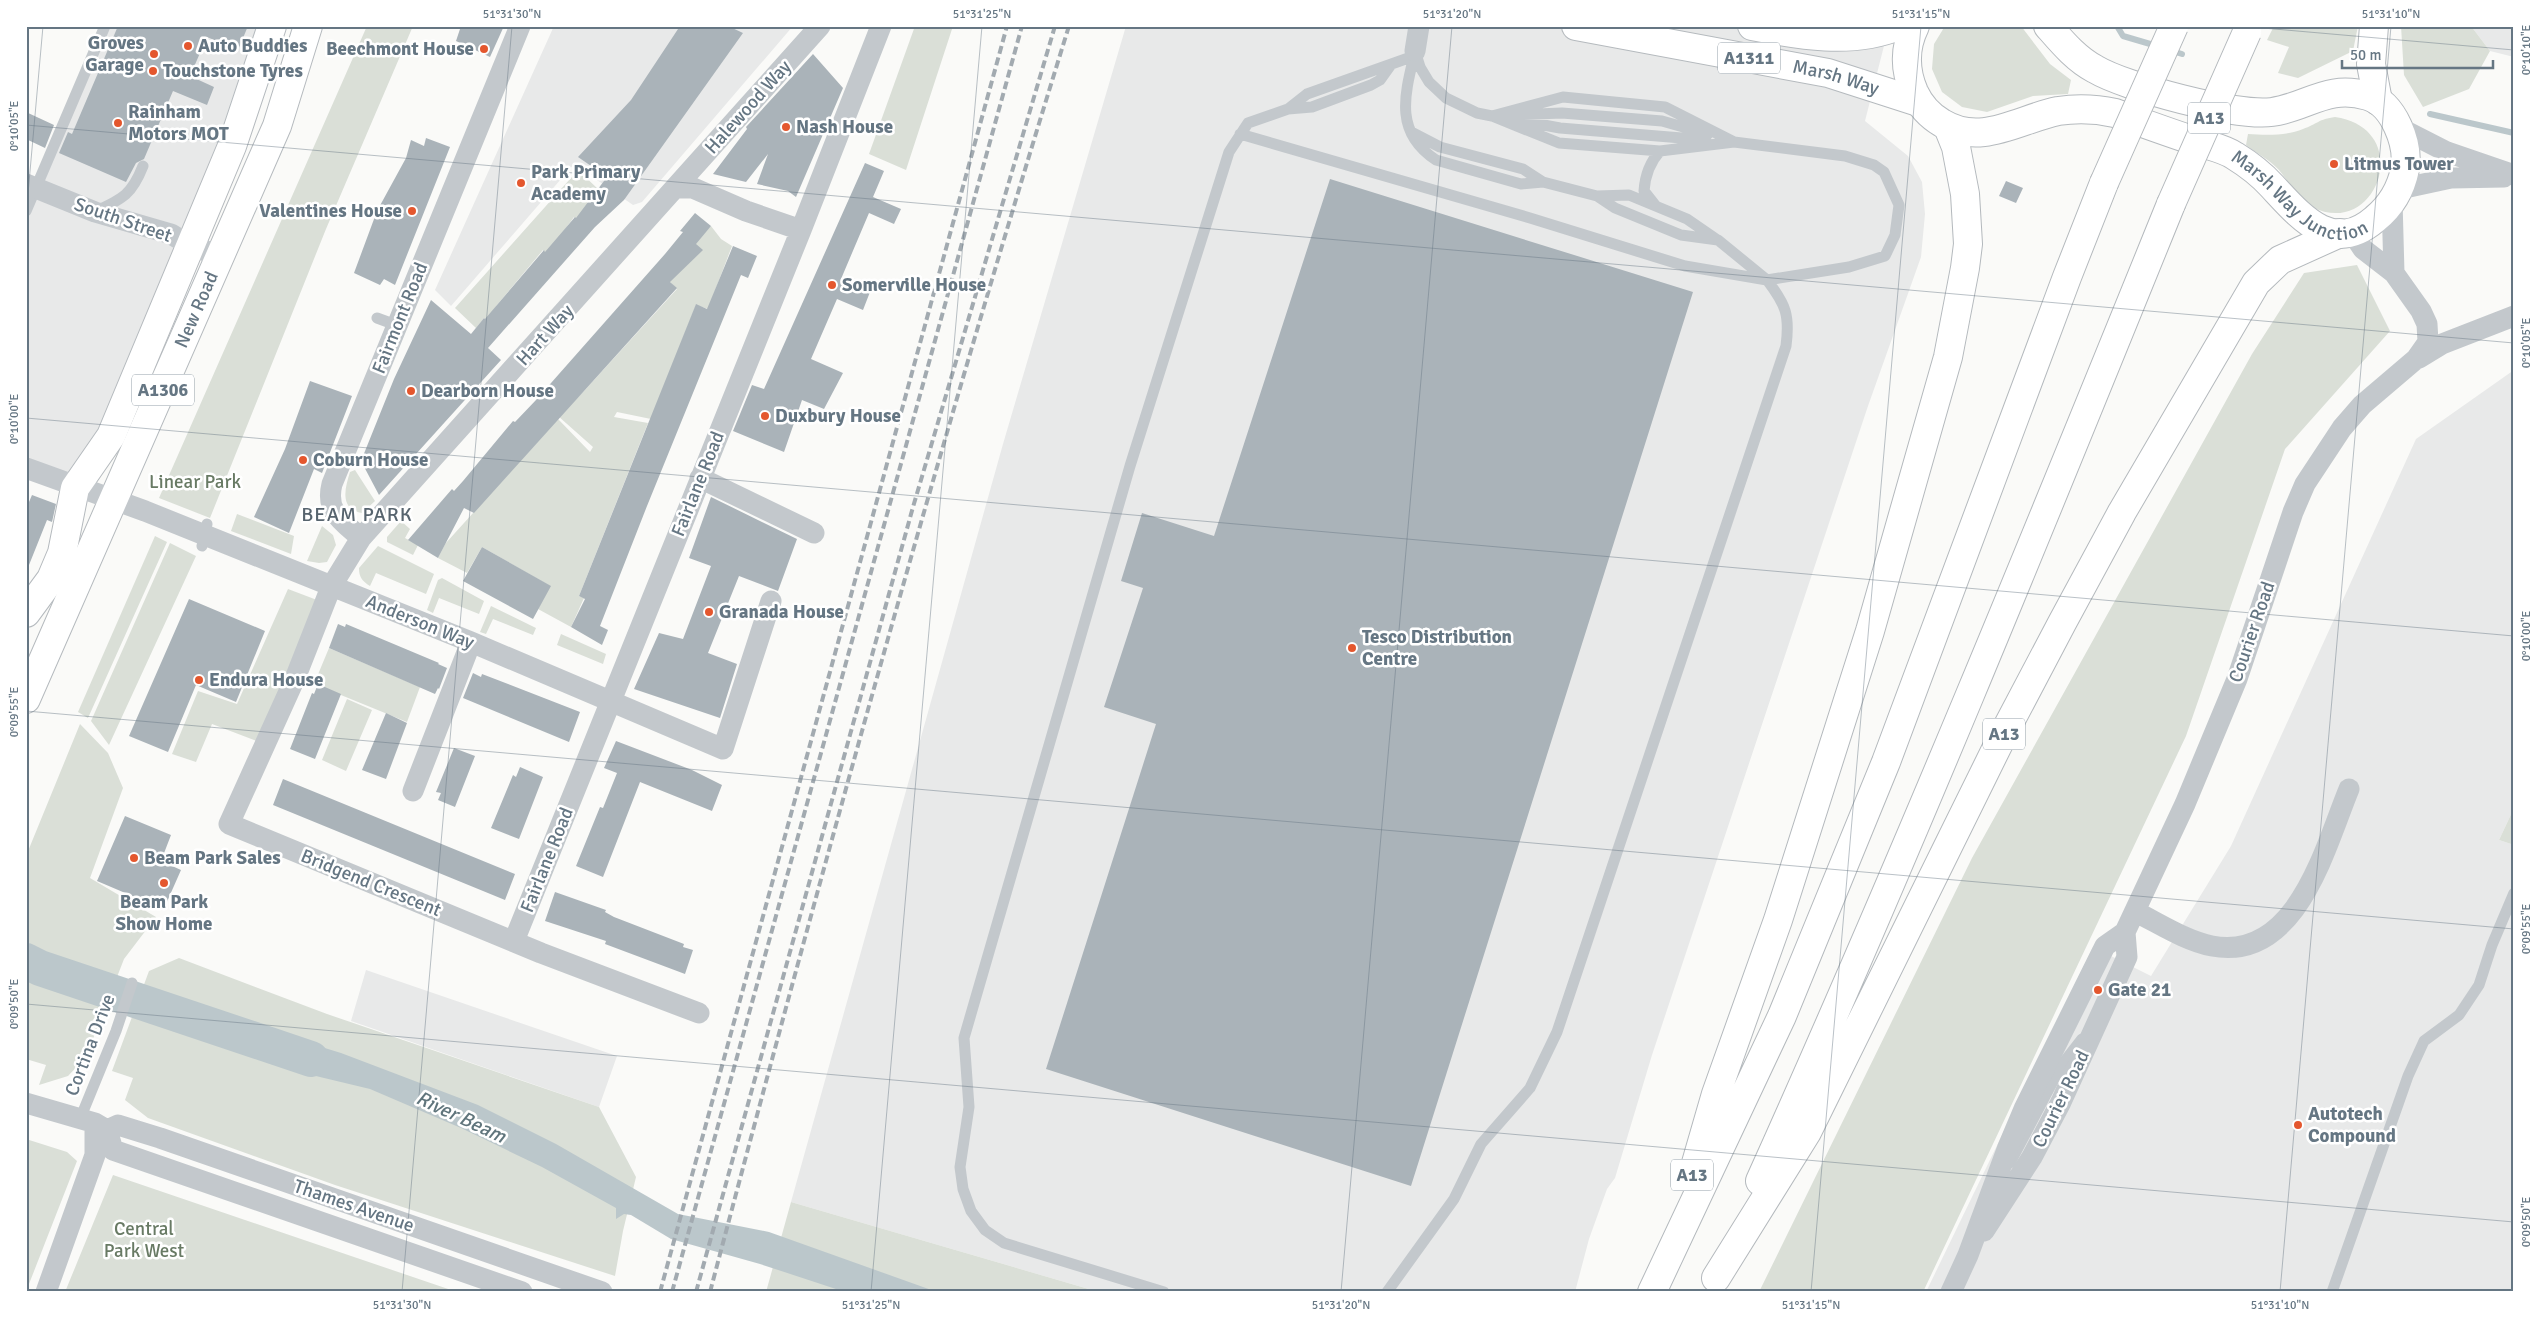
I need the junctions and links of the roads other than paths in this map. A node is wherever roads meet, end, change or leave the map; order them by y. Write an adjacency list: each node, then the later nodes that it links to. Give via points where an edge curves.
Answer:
1 (105, 26): 27 (lane)
2 (272, 26): 37 (main road, New Road / A1306, via 232,146)
3 (308, 26): 38 (main road, New Road / A1306, via 277,126)
4 (520, 26): 48 (street, Fairmont Road, via 488,87 386,321 329,496 334,512)
5 (820, 26): 28 (street, Halewood Way)
6 (881, 26): 34 (street, Fairlane Road)
7 (1419, 26): 16 (street)
8 (1576, 26): 18 (main road, Marsh Way / A1311, via 1828,73)
9 (1752, 26): 10 (main road, Marsh Way / A1311, via 1815,36 1858,35)
10 (1898, 26)
11 (1915, 26): 18 (main road, Marsh Way Junction, via 1910,35 1906,62)
12 (2048, 26): 17 (main road, via 2076,56 2118,81 2235,112 2288,109 2320,95 2335,93 2351,92)
13 (2174, 26): 70 (main road, A13, bridge, via 2104,183 1886,762 1782,1016)
14 (2374, 26): 17 (main road, via 2372,64)
15 (2248, 29): 71 (main road, A13, bridge, via 2171,204 1880,908)
16 (1415, 54): 19 (lane, via 1429,82 1446,98 1464,109); 22 (lane, via 1390,66 1380,80 1371,85 1312,107 1288,109 1248,124); 30 (lane, via 1405,92 1405,118 1426,153 1436,160 1521,184 1543,182)
17 (2378, 101): 21 (main road)
18 (1918, 102): 20 (main road, Marsh Way Junction, via 1933,118)
19 (1492, 116): 23 (lane, via 1562,113 1662,121); 23 (lane, via 1563,97 1665,107); 24 (lane, via 1559,143)
20 (1948, 127): 35 (main road, Marsh Way Junction, via 1962,132 1988,132 2060,111 2081,109 2115,114 2235,156 2272,186 2300,217 2323,230); 70 (main road, A13, via 1956,147 1965,194 1968,244 1948,357 1870,631 1778,920 1716,1094)
21 (2398, 127): 26 (street, via 2447,152); 29 (main road, via 2405,152 2405,167)
22 (1240, 134): 40 (lane, via 1685,266); 75 (lane, via 1229,152 1130,466 964,1038 969,1107 961,1174 971,1211 985,1230 1004,1243)
23 (1734, 142): 24 (lane); 40 (lane, via 1845,156 1874,165 1884,172 1899,205 1895,235 1885,256 1849,267)
24 (1660, 151): 31 (lane, via 1645,181 1647,197)
25 (144, 166): 33 (lane, via 134,188)
26 (2514, 176): 29 (street, via 2451,178)
27 (31, 186): 32 (lane); 33 (street, South Street)
28 (675, 188): 34 (street, via 693,188); 48 (street, Hart Way)
29 (2396, 195): 35 (main road, Marsh Way Junction, via 2369,224); 39 (street)
30 (1597, 196): 31 (lane, via 1629,195); 36 (lane, via 1615,208 1681,235)
31 (1656, 206): 36 (lane, via 1687,219)
32 (26, 211)
33 (94, 212): 37 (street, South Street, via 171,234)
34 (801, 230): 44 (street, Fairlane Road)
35 (2346, 232): 39 (street, Courier Road); 71 (main road, A13, via 2280,260 2256,283 2122,512 2062,623 2003,735 1807,1132)
36 (1718, 240): 40 (lane)
37 (189, 245): 38 (street, South Street); 45 (main road, New Road / A1306, via 112,436)
38 (220, 256): 46 (main road, New Road / A1306)
39 (2394, 273): 42 (street, Courier Road, via 2427,324 2428,342)
40 (1767, 280): 76 (lane, via 1787,312 1786,346 1557,1032 1530,1088 1481,1144 1454,1199)
41 (2514, 316): 42 (street, Courier Road, via 2442,344)
42 (2416, 359): 58 (street, Courier Road, via 2342,428 2305,484 2237,679)
43 (26, 468): 45 (street, Anderson Way)
44 (700, 478): 47 (street); 54 (street, Fairlane Road)
45 (76, 488): 46 (street, Anderson Way); 51 (main road, New Road / A1306, via 62,553 51,579)
46 (114, 500): 49 (street, Anderson Way, via 204,535 229,551); 53 (main road, New Road / A1306)
47 (814, 533)
48 (361, 538): 49 (street, Hart Way)
49 (331, 587): 52 (street, Anderson Way); 60 (street, Bridgend Crescent, via 296,676 229,824)
50 (770, 601): 54 (street, Anderson Way, via 723,749)
51 (26, 612)
52 (471, 642): 54 (street, Anderson Way); 56 (street)
53 (26, 699)
54 (610, 701): 60 (street, Fairlane Road)
55 (2349, 789): 58 (street, via 2307,891 2284,922 2264,938 2242,946 2214,946 2189,938)
56 (413, 790)
57 (2514, 893): 79 (lane, via 2479,985 2459,1015 2424,1041 2408,1076)
58 (2136, 912): 59 (street, Courier Road)
59 (2125, 932): 62 (street, Courier Road, via 2105,946); 64 (street, Courier Road, via 2127,957)
60 (514, 941): 63 (street, Bridgend Crescent)
61 (132, 983): 67 (lane, Cortina Drive, via 116,1031)
62 (2075, 1006): 65 (lane); 69 (street, Courier Road, via 2024,1109)
63 (699, 1013)
64 (2100, 1015): 65 (lane); 69 (street, Courier Road, via 2041,1141)
65 (2061, 1066): 68 (lane)
66 (26, 1103): 67 (street, Thames Avenue)
67 (94, 1124): 72 (street, via 94,1155); 73 (street, Thames Avenue, via 112,1150); 74 (street, Thames Avenue, via 118,1125 160,1138)
68 (2018, 1151): 69 (lane); 69 (lane)
69 (1996, 1199): 78 (street, Courier Road)
70 (1669, 1257): 77 (main road, A13)
71 (1713, 1285)
72 (46, 1292)
73 (522, 1292)
74 (602, 1292)
75 (1164, 1292)
76 (1387, 1292)
77 (1652, 1292)
78 (1951, 1292)
79 (2332, 1292)

